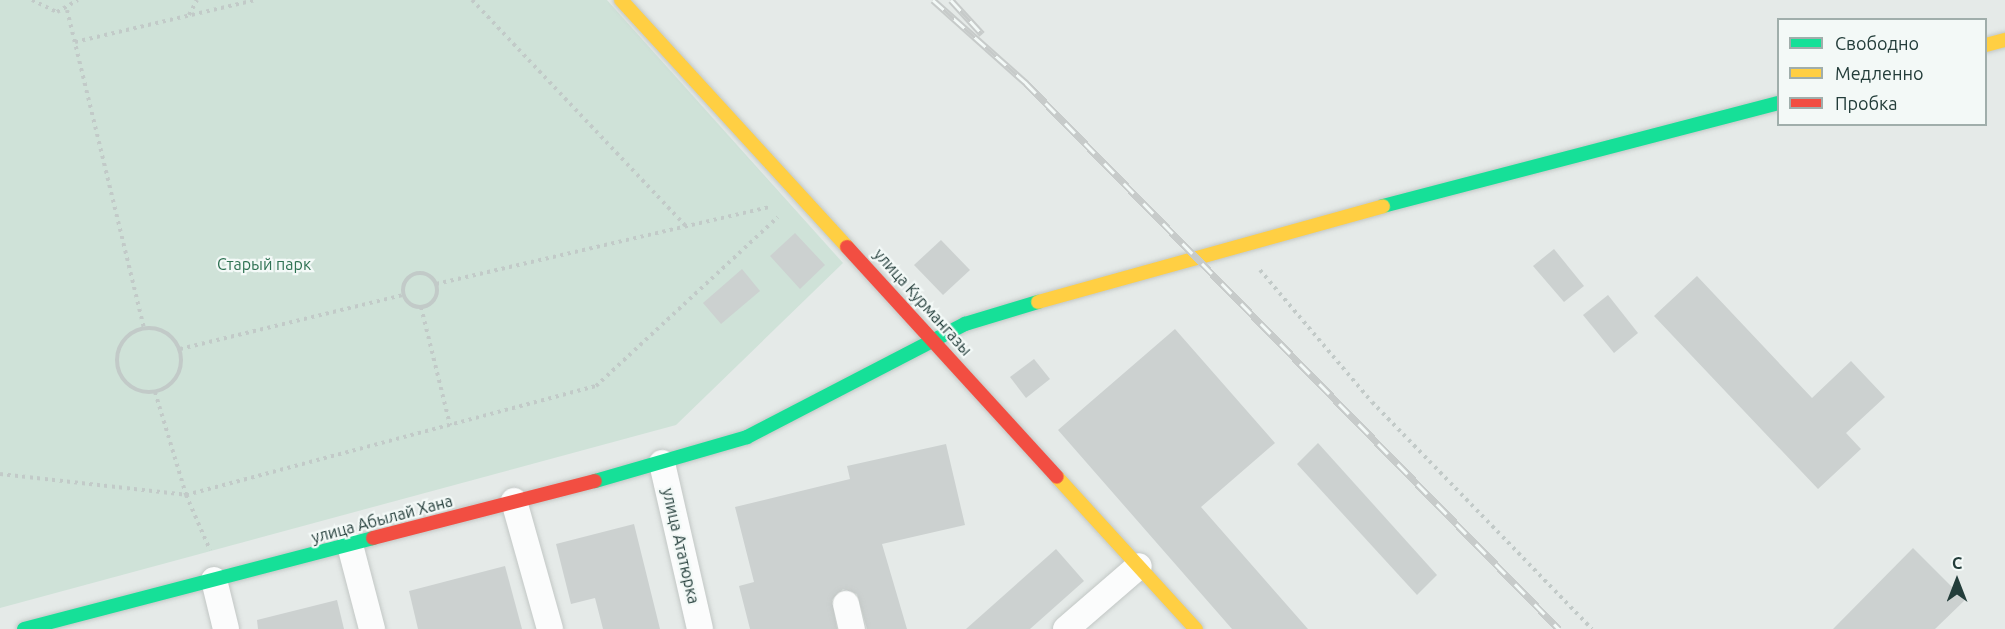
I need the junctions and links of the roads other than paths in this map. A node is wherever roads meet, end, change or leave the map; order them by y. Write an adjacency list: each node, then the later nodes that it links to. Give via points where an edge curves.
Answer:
1 (621, 0): 5 (street, улица Курмангазы, via 800,200)
2 (2005, 40): 3 (street)
3 (1987, 45)
4 (1777, 104): 5 (street, улица Абылай Хана, via 1240,244)
5 (932, 337): 6 (street, улица Абылай Хана, via 747,437); 9 (street, улица Курмангазы)
6 (662, 463): 7 (street, улица Абылай Хана); 16 (street, улица Ататюрка)
7 (514, 501): 8 (street, улица Абылай Хана); 15 (street)
8 (350, 545): 10 (street, улица Абылай Хана); 14 (street)
9 (1139, 566): 18 (street); 19 (street, улица Курмангазы)
10 (214, 569): 12 (street, улица Абылай Хана); 13 (street)
11 (846, 604): 17 (street)
12 (24, 629)
13 (226, 629)
14 (372, 629)
15 (550, 629)
16 (700, 629)
17 (852, 629)
18 (1066, 629)
19 (1196, 629)

